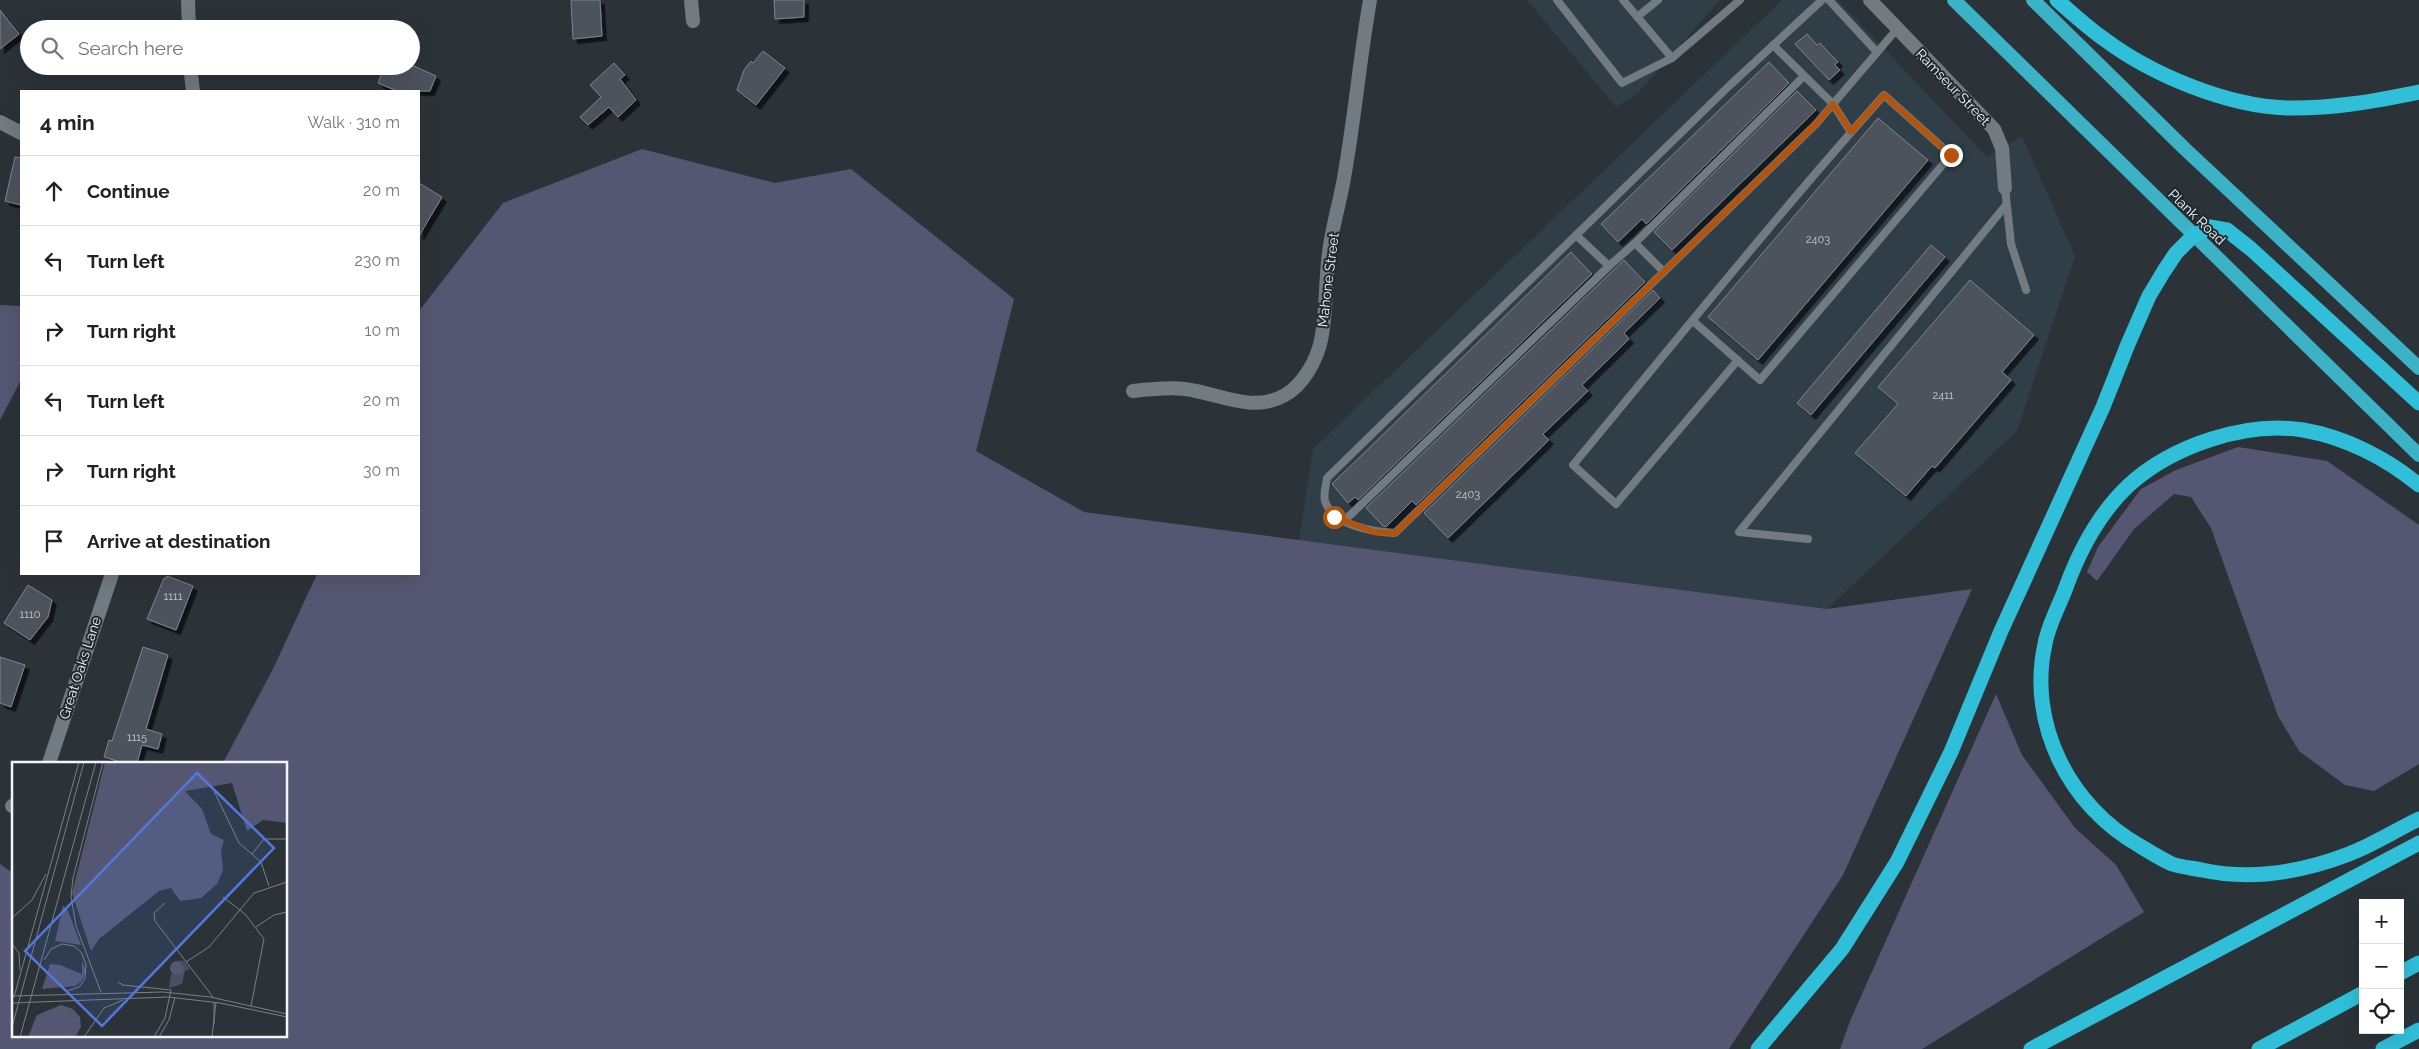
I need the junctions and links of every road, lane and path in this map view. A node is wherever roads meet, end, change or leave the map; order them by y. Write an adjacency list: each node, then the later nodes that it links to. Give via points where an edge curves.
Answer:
1 (188, 0): 15 (street)
2 (691, 0): 16 (street)
3 (1370, 0): 40 (street, Mahone Street, via 1346,172 1329,253 1321,340 1313,362 1300,382 1285,395 1269,401 1234,401 1184,389)
4 (1557, 0): 20 (lane, via 1622,83)
5 (1623, 0): 14 (lane)
6 (1658, 0): 14 (lane)
7 (1740, 0): 20 (lane)
8 (1822, 0): 18 (lane)
9 (1829, 0): 19 (lane)
10 (1870, 0): 17 (street, Ramseur Street)
11 (1954, 0): 32 (highway, Plank Road)
12 (2033, 0): 39 (highway, via 2185,149)
13 (2057, 0): 24 (highway, via 2104,40 2145,65 2227,98 2285,108 2319,107 2370,102)
14 (1637, 17): 20 (lane)
15 (189, 20)
16 (693, 21)
17 (1897, 29): 19 (lane); 29 (street, Ramseur Street, via 1994,129 2002,148)
18 (1773, 45): 22 (lane); 31 (lane)
19 (1877, 52): 25 (lane)
20 (1672, 58)
21 (191, 75): 23 (street)
22 (1804, 76): 25 (lane); 33 (lane)
23 (193, 90)
24 (2419, 92)
25 (1833, 104): 28 (lane); 35 (lane)
26 (0, 122): 27 (street)
27 (20, 132)
28 (1851, 132): 37 (lane); 38 (lane, via 1884,95 1951,155 1760,380)
29 (2005, 188): 30 (lane)
30 (2006, 205): 36 (lane, via 2011,244); 45 (lane, via 1739,532)
31 (1576, 235): 34 (lane); 44 (lane, via 1326,478 1324,500 1334,517)
32 (2192, 236): 41 (highway, via 2210,227 2227,230); 42 (highway, Plank Road); 54 (highway, via 2176,253 2149,296 1951,752 1897,862 1842,949)
33 (1635, 243): 34 (lane); 35 (lane)
34 (1609, 266): 44 (lane)
35 (1664, 272): 44 (lane, via 1395,533 1374,532)
36 (2026, 290)
37 (1693, 321): 38 (lane); 38 (lane, via 1573,465 1616,504)
38 (1738, 360)
39 (2419, 368)
40 (1133, 391)
41 (2419, 403)
42 (2419, 455)
43 (2419, 485): 48 (highway, via 2398,468 2351,444 2302,430 2254,430 2212,438 2168,458 2129,485 2090,531 2045,643 2040,682 2051,741 2075,790 2122,836 2172,864 2226,876 2276,875 2350,854)
44 (1344, 521)
45 (1808, 539)
46 (112, 575): 47 (street, Great Oaks Lane)
47 (49, 762)
48 (2419, 819)
49 (2419, 843): 55 (highway)
50 (2419, 963): 51 (highway)
51 (2404, 971)
52 (2359, 995): 56 (highway)
53 (2419, 1030): 57 (highway)
54 (1758, 1049)
55 (2030, 1049)
56 (2259, 1049)
57 (2383, 1049)

